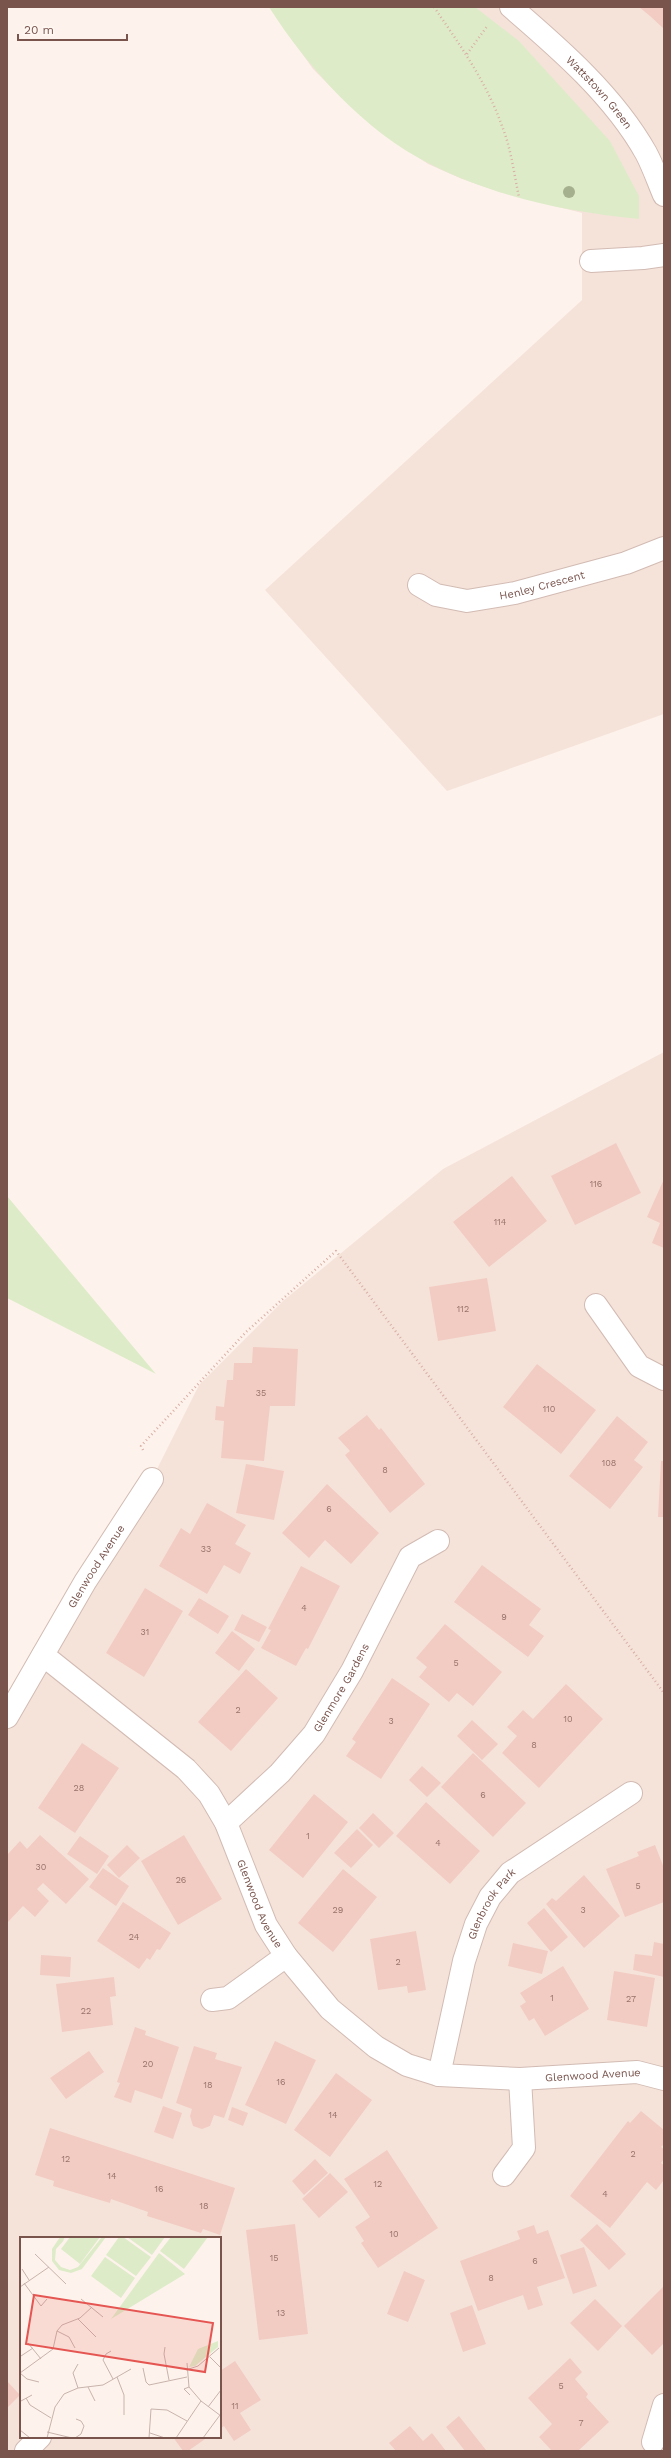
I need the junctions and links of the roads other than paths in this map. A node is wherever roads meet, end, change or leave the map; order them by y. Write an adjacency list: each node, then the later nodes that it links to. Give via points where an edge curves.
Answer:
1 (511, 7): 2 (street, Wattstown Green, via 552,43 610,102 646,153)
2 (664, 195)
3 (664, 255): 4 (street)
4 (591, 261)
5 (664, 548): 6 (street, Henley Crescent, via 626,563 515,593 474,600 436,595)
6 (419, 585)
7 (596, 1305): 8 (street, via 639,1366)
8 (664, 1379)
9 (152, 1479): 11 (street, Glenwood Avenue, via 84,1582)
10 (438, 1541): 14 (street, Glenmore Gardens, via 410,1557 352,1671 314,1734 280,1773)
11 (42, 1655): 12 (street, Glenwood Avenue); 14 (street, Glenwood Avenue, via 186,1769 209,1794)
12 (7, 1717)
13 (630, 1793): 17 (street, Glenbrook Park, via 510,1873 490,1897 476,1924 464,1961)
14 (226, 1823): 15 (street, Glenwood Avenue, via 266,1925)
15 (286, 1956): 16 (street, via 228,1998); 17 (street, Glenwood Avenue, via 330,2009 370,2043 407,2064)
16 (212, 2000)
17 (439, 2075): 18 (street, Glenwood Avenue)
18 (520, 2079): 19 (street, Glenwood Avenue, via 637,2072); 20 (street, via 524,2148)
19 (664, 2079)
20 (504, 2174)
21 (664, 2406): 23 (street)
22 (39, 2438): 24 (street)
23 (653, 2442)
24 (26, 2451)

